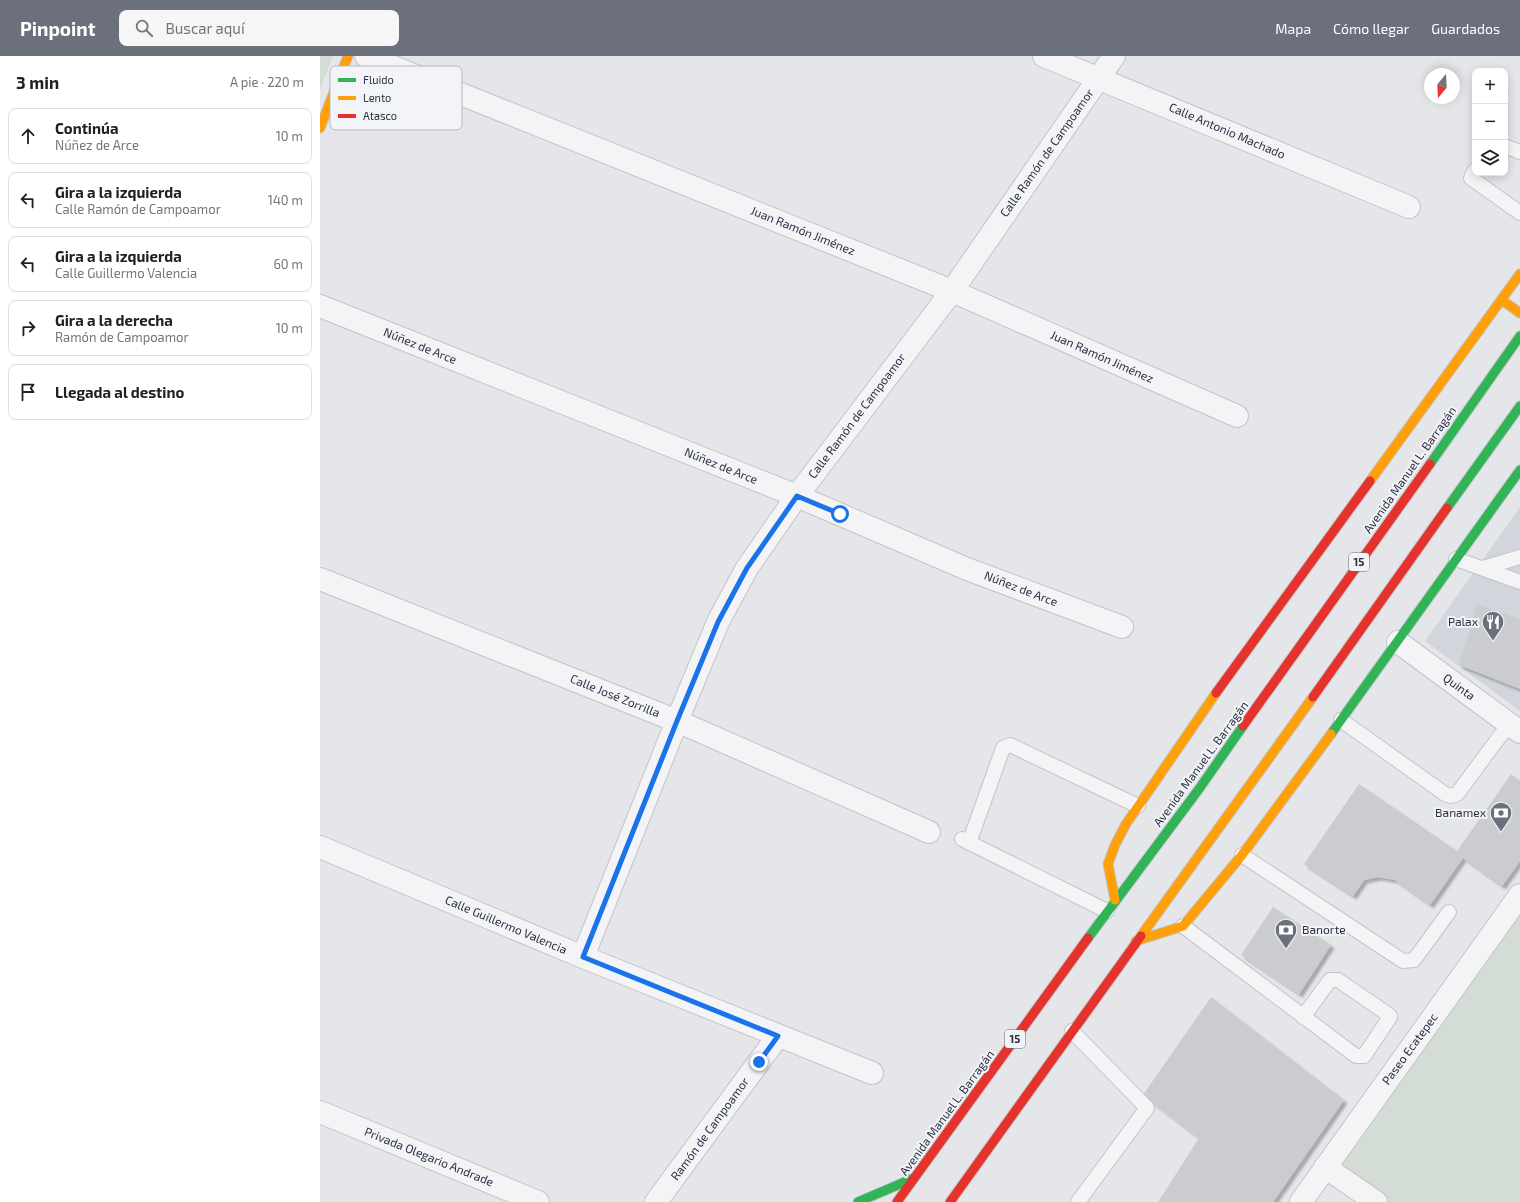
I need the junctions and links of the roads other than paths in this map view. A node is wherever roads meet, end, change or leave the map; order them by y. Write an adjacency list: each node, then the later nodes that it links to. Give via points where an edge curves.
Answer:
1 (348, 56): 5 (main road)
2 (366, 56): 6 (street, Juan Ramón Jiménez)
3 (1044, 56): 7 (street, Calle Antonio Machado)
4 (1114, 56): 7 (street, Calle Ramón de Campoamor)
5 (344, 66)
6 (391, 66)
7 (1099, 78): 14 (street, Calle Antonio Machado); 17 (street, Calle Ramón de Campoamor)
8 (462, 94): 17 (street, Juan Ramón Jiménez)
9 (330, 102): 10 (main road)
10 (320, 128)
11 (1508, 147): 12 (lane)
12 (1520, 152)
13 (1472, 176): 15 (lane, via 1471,178)
14 (1410, 207)
15 (1520, 214)
16 (1520, 274): 18 (main road)
17 (952, 291): 23 (street, Juan Ramón Jiménez); 25 (street, Calle Ramón de Campoamor)
18 (1502, 300): 20 (main road); 36 (main road)
19 (320, 306): 25 (street, Núñez de Arce)
20 (1520, 313)
21 (1520, 336): 41 (main road, Avenida Manuel L. Barragán / 15, via 1199,789)
22 (1520, 406): 44 (main road)
23 (1236, 416)
24 (1520, 470): 27 (main road)
25 (797, 496): 31 (street, Núñez de Arce, via 967,569); 34 (street, Calle Ramón de Campoamor, via 747,568 718,622)
26 (1520, 557): 28 (lane)
27 (1456, 559): 28 (lane); 32 (main road)
28 (1483, 568): 30 (lane)
29 (320, 579): 34 (street, Calle José Zorrilla)
30 (1520, 582)
31 (1122, 627)
32 (1398, 642): 33 (main road); 35 (street, Quinta)
33 (1341, 720): 35 (lane, via 1451,796 1457,794); 39 (main road)
34 (677, 721): 37 (street, Calle José Zorrilla); 45 (street, Calle Ramón de Campoamor)
35 (1515, 728)
36 (1138, 806): 41 (main road, via 1118,838 1108,864); 41 (lane, via 1010,745 1003,748 965,841)
37 (929, 832)
38 (320, 847): 45 (street, Calle Guillermo Valencia)
39 (1242, 855): 42 (lane, via 1403,961 1414,960); 43 (main road)
40 (1520, 895): 51 (street, Paseo Ecatepec)
41 (1111, 905): 52 (main road, Avenida Manuel L. Barragán / 15)
42 (1449, 912)
43 (1183, 926): 44 (main road); 46 (lane)
44 (1136, 941): 47 (main road)
45 (583, 957): 48 (street, Calle Guillermo Valencia)
46 (1302, 1016): 46 (lane, via 1360,1057 1364,1056 1390,1017 1334,979 1330,980)
47 (1072, 1031): 57 (main road); 58 (lane, via 1147,1108)
48 (778, 1036): 49 (street, Calle Guillermo Valencia); 54 (street, Ramón de Campoamor)
49 (872, 1073)
50 (320, 1112): 53 (street, Privada Olegario Andrade)
51 (1325, 1168): 59 (street, Paseo Ecatepec); 60 (street)
52 (914, 1178): 55 (main road); 56 (main road, Avenida Manuel L. Barragán / 15)
53 (538, 1202)
54 (656, 1202)
55 (858, 1202)
56 (897, 1202)
57 (951, 1202)
58 (1078, 1202)
59 (1301, 1202)
60 (1376, 1202)

